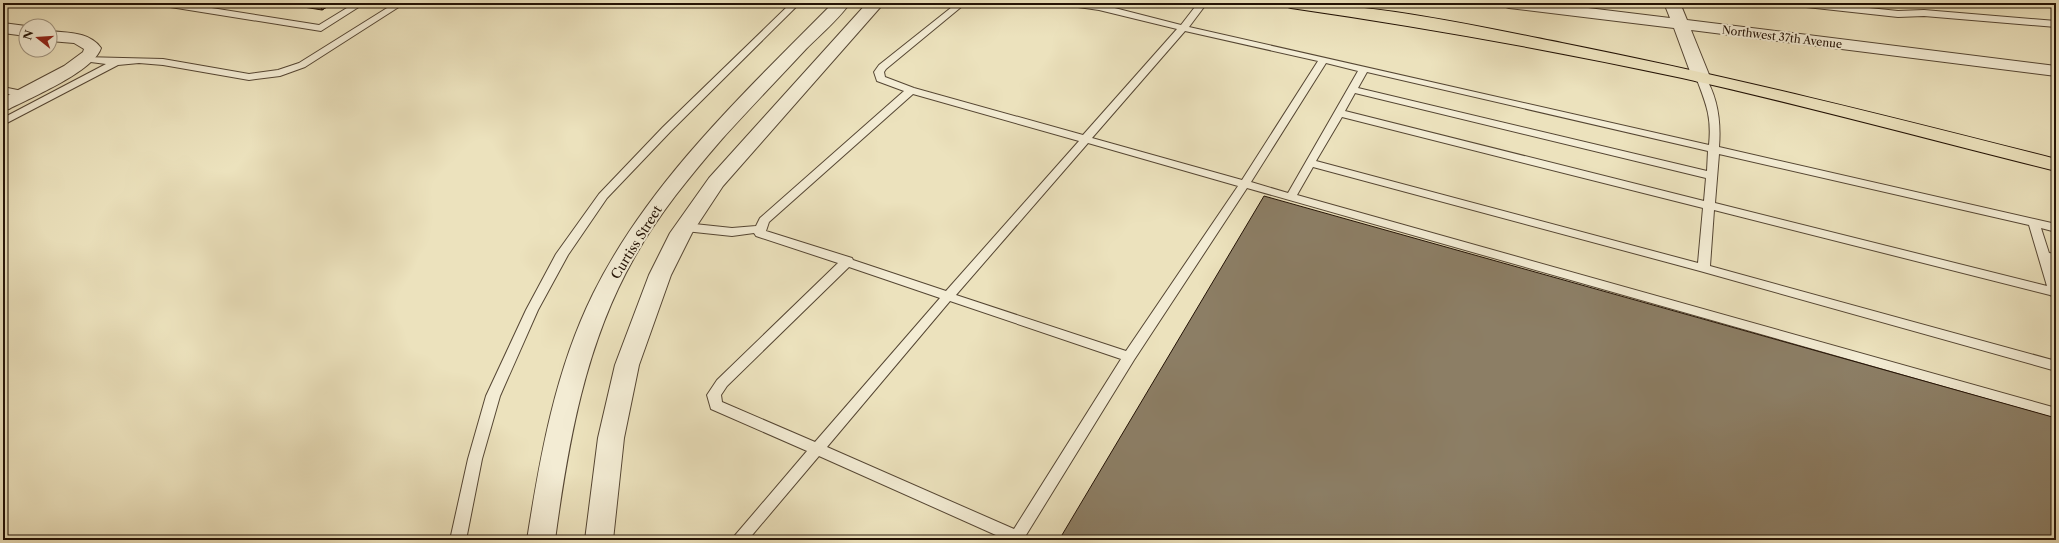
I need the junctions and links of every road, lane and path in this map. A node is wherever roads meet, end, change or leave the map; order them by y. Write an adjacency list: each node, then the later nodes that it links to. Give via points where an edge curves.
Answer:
1 (164, 3): 2 (lane, via 320,28)
2 (362, 3)
3 (401, 3): 24 (lane, via 302,65 280,73 249,77 164,62)
4 (796, 3): 60 (lane, via 667,129 603,196 562,254 532,310 493,396 475,459)
5 (842, 3): 42 (street, Curtiss Street, via 750,100)
6 (876, 3): 48 (street, via 716,182)
7 (962, 3): 29 (lane, via 879,72 880,79)
8 (1071, 3): 18 (lane)
9 (1202, 3): 18 (lane)
10 (1291, 3): 26 (main road, via 1457,28)
11 (1381, 3): 26 (main road, via 1564,35)
12 (1509, 3): 16 (street, Northwest 37th Avenue)
13 (1672, 3): 16 (street)
14 (1797, 3): 15 (lane, via 1898,14 1924,13)
15 (2056, 24)
16 (1680, 25): 26 (street); 27 (street, Northwest 37th Avenue)
17 (3, 28): 19 (street)
18 (1183, 28): 23 (lane); 35 (lane)
19 (18, 31)
20 (58, 37): 22 (street, via 89,43 93,48 92,54)
21 (58, 38): 28 (street, via 68,42 70,49 63,57)
22 (86, 59): 24 (lane); 31 (street)
23 (1324, 60): 25 (lane); 41 (lane)
24 (116, 62): 34 (lane)
25 (1364, 70): 30 (lane); 36 (lane)
26 (1698, 70): 36 (lane, via 1716,124); 37 (main road, via 1898,109); 39 (main road)
27 (2056, 70)
28 (3, 90): 31 (lane)
29 (911, 90): 35 (lane); 46 (lane, via 764,220)
30 (1353, 90): 33 (lane); 40 (lane)
31 (24, 94): 32 (street)
32 (3, 105)
33 (1339, 113): 38 (lane); 44 (lane)
34 (3, 122)
35 (1085, 139): 41 (lane); 54 (lane)
36 (1715, 149): 40 (lane); 45 (lane)
37 (2056, 150)
38 (1310, 164): 43 (lane); 52 (lane)
39 (2056, 165)
40 (1713, 176): 44 (lane)
41 (1245, 183): 43 (lane); 55 (lane)
42 (665, 196): 48 (street, via 667,222); 61 (street, Curtiss Street, via 644,224 617,269 592,321 556,444)
43 (1291, 196): 57 (lane)
44 (1710, 206): 52 (lane); 53 (lane)
45 (2034, 223): 47 (lane); 49 (lane)
46 (760, 228): 48 (lane, via 732,232); 51 (lane, via 760,233 765,236)
47 (2056, 228)
48 (683, 230): 62 (street, via 660,274 627,365 611,438)
49 (2044, 255): 50 (lane); 53 (lane)
50 (2056, 258)
51 (848, 261): 54 (lane); 58 (lane, via 722,383 714,396 716,405)
52 (1704, 268): 56 (lane)
53 (2056, 292)
54 (949, 295): 55 (lane); 58 (lane)
55 (1129, 357): 59 (lane)
56 (2056, 366)
57 (2056, 413)
58 (817, 449): 59 (lane); 63 (lane)
59 (1016, 538)
60 (458, 540)
61 (541, 540)
62 (599, 540)
63 (739, 540)

